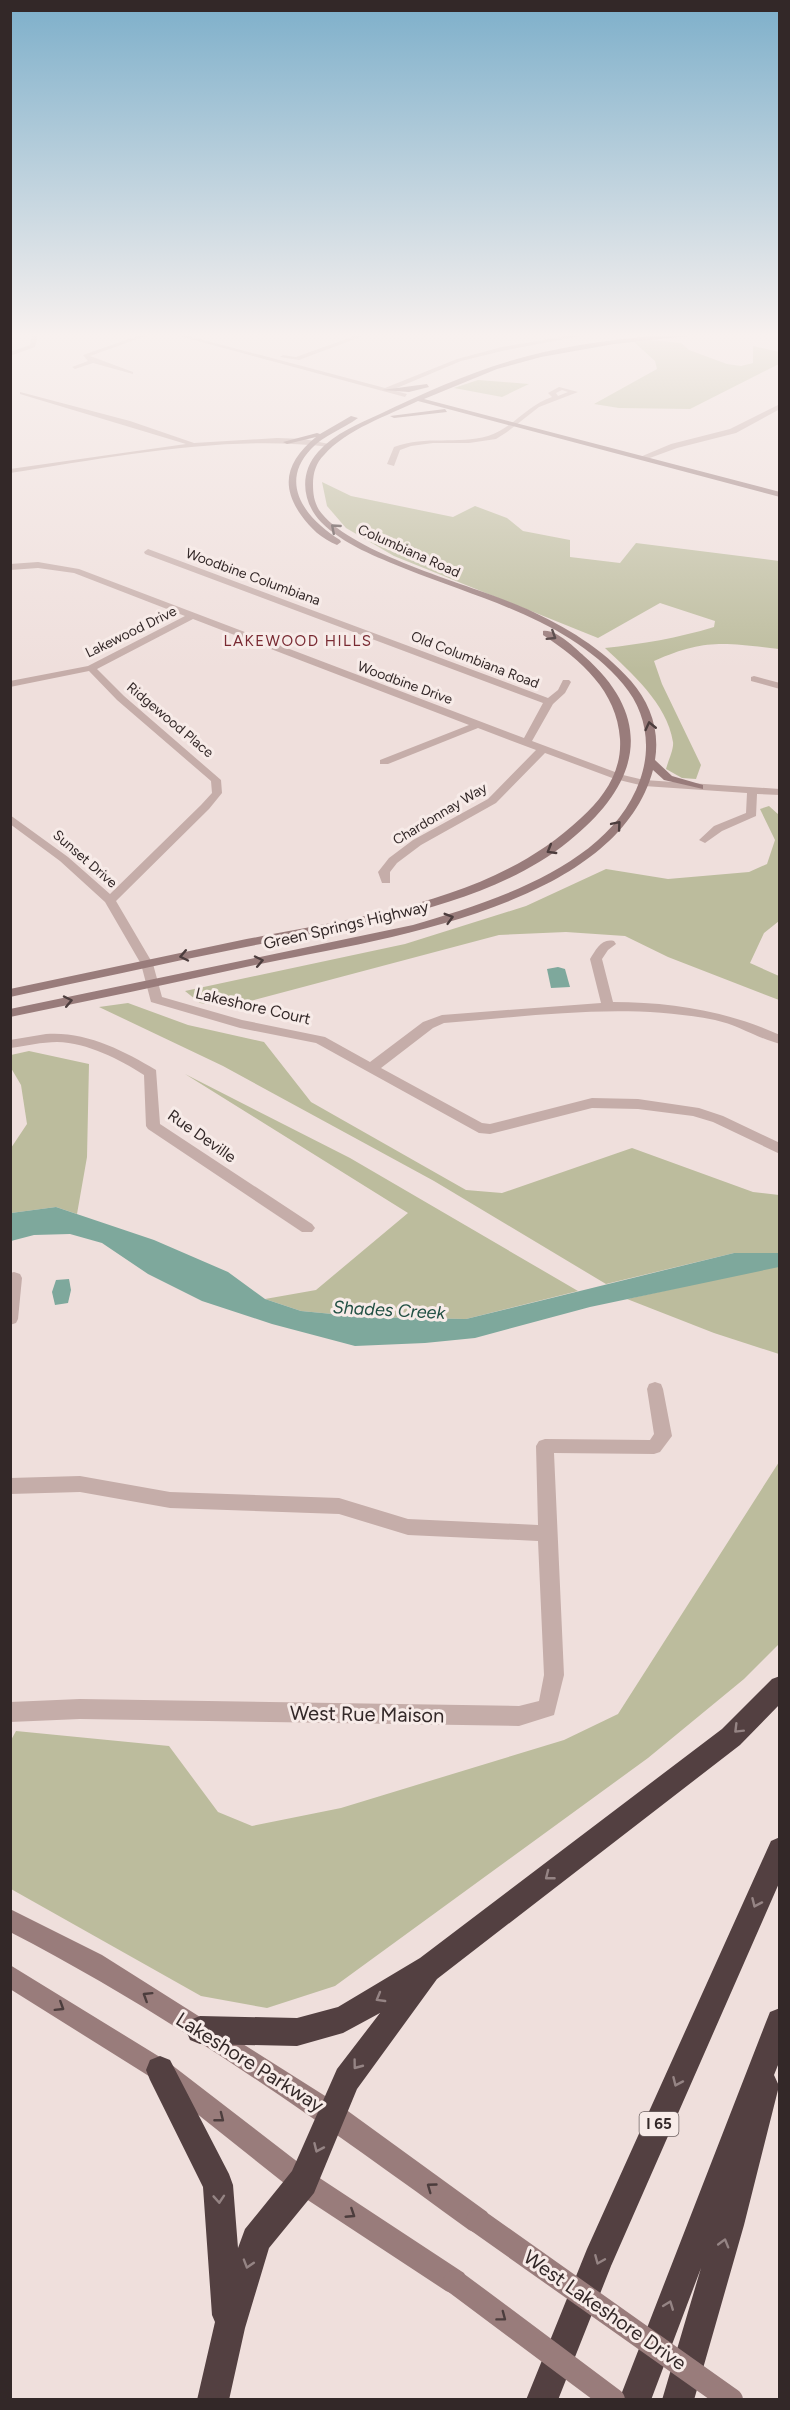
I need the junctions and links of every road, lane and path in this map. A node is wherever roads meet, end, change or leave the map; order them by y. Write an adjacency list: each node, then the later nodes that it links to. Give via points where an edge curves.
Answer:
1 (182, 445): 11 (street)
2 (296, 445): 8 (main road)
3 (309, 445): 8 (main road, Columbiana Road)
4 (409, 445): 10 (street, via 398,449 391,464 399,467)
5 (592, 445): 9 (main road)
6 (676, 445): 9 (street)
7 (330, 446): 16 (main road, Columbiana Road, one-way to 7, via 379,554 329,524 311,502 308,479 317,458)
8 (301, 454): 16 (main road, Columbiana Road, via 291,481 295,500 311,524 337,543)
9 (644, 458): 12 (main road)
10 (382, 467)
11 (10, 471)
12 (780, 495)
13 (148, 552): 17 (street, Woodbine Columbiana)
14 (10, 567): 15 (street, Woodbine Drive, via 38,565 76,571)
15 (193, 616): 18 (street, Lakewood Drive); 24 (street, Woodbine Drive)
16 (523, 616): 28 (main road, Columbiana Road, one-way to 16, via 650,726 631,687 608,662 582,643); 29 (main road, Columbiana Road, one-way to 29, via 572,650 608,688 625,732 626,755)
17 (349, 627): 23 (street, Old Columbiana Road)
18 (91, 668): 21 (street, Lakewood Drive); 37 (street, Ridgewood Place, via 115,694 216,780 217,793 205,807)
19 (754, 679): 22 (street)
20 (566, 682): 23 (street)
21 (10, 684)
22 (780, 686)
23 (549, 702): 25 (street, Old Columbiana Road)
24 (479, 724): 25 (street, Woodbine Drive); 27 (street)
25 (527, 742): 26 (street, Woodbine Drive)
26 (543, 749): 29 (street, Woodbine Drive); 36 (street, Chardonnay Way, via 483,808 415,844 391,862 384,872)
27 (384, 762)
28 (651, 762): 30 (main road, Columbiana Road); 31 (main road, via 668,778)
29 (619, 777): 30 (street, Woodbine Drive); 39 (main road, Green Springs Highway, one-way to 39, via 610,794 562,844 525,866 455,895 360,920)
30 (644, 783): 31 (street, Woodbine Drive); 40 (main road, Green Springs Highway, one-way to 30, via 415,928 516,895 567,868 610,834 635,804)
31 (699, 787): 32 (street, Woodbine Drive)
32 (752, 791): 33 (street, Woodbine Drive); 35 (street, via 752,814 718,827)
33 (780, 792)
34 (10, 818): 37 (street, Sunset Drive)
35 (705, 840)
36 (386, 881)
37 (110, 900): 39 (street, Sunset Drive)
38 (610, 944): 42 (street, via 596,959)
39 (147, 964): 40 (street, Lakeshore Court); 41 (main road, Green Springs Highway)
40 (152, 984): 43 (main road, Green Springs Highway, one-way to 40); 46 (street, Lakeshore Court, via 156,999 240,1024 320,1040)
41 (10, 993)
42 (608, 1006): 44 (street, via 628,1005 727,1019); 46 (street, via 442,1019 428,1025)
43 (10, 1013)
44 (780, 1040)
45 (10, 1044): 48 (street, Rue Deville, via 57,1038 76,1040 151,1072 153,1126)
46 (373, 1067): 47 (street, Lakeshore Court, via 479,1128 490,1129 592,1103 638,1104 694,1111)
47 (780, 1149)
48 (307, 1228)
49 (14, 1278): 50 (street)
50 (10, 1320)
51 (655, 1389): 53 (street, West Rue Maison, via 663,1437 654,1448 545,1446)
52 (10, 1486): 53 (street, via 80,1484 170,1500 339,1506 408,1527)
53 (547, 1533): 55 (street, West Rue Maison, via 554,1675 547,1708 519,1716 80,1709)
54 (780, 1687): 58 (highway, one-way to 58, via 731,1737)
55 (10, 1712)
56 (780, 1850): 69 (highway, I 65, one-way to 69, via 598,2260)
57 (10, 1920): 61 (main road, Lakeshore Parkway, one-way to 57, via 94,1963)
58 (430, 1968): 61 (highway, one-way to 61, via 343,2019 297,2032); 64 (highway, one-way to 64, via 347,2079)
59 (10, 1976): 63 (main road, one-way to 63)
60 (780, 2022): 71 (highway, one-way to 60)
61 (200, 2030): 64 (main road, Lakeshore Parkway)
62 (780, 2030): 72 (highway, one-way to 62)
63 (160, 2070): 65 (main road, one-way to 65); 67 (highway, one-way to 67, via 218,2185)
64 (333, 2115): 65 (highway, one-way to 65); 66 (main road, Lakeshore Parkway, one-way to 64)
65 (303, 2181): 67 (highway, one-way to 67, via 256,2240); 70 (main road, one-way to 70, bridge, via 455,2282)
66 (478, 2221): 73 (main road, West Lakeshore Drive, bridge)
67 (229, 2328): 68 (highway)
68 (213, 2400)
69 (542, 2400)
70 (613, 2400)
71 (635, 2400)
72 (678, 2400)
73 (731, 2400)

